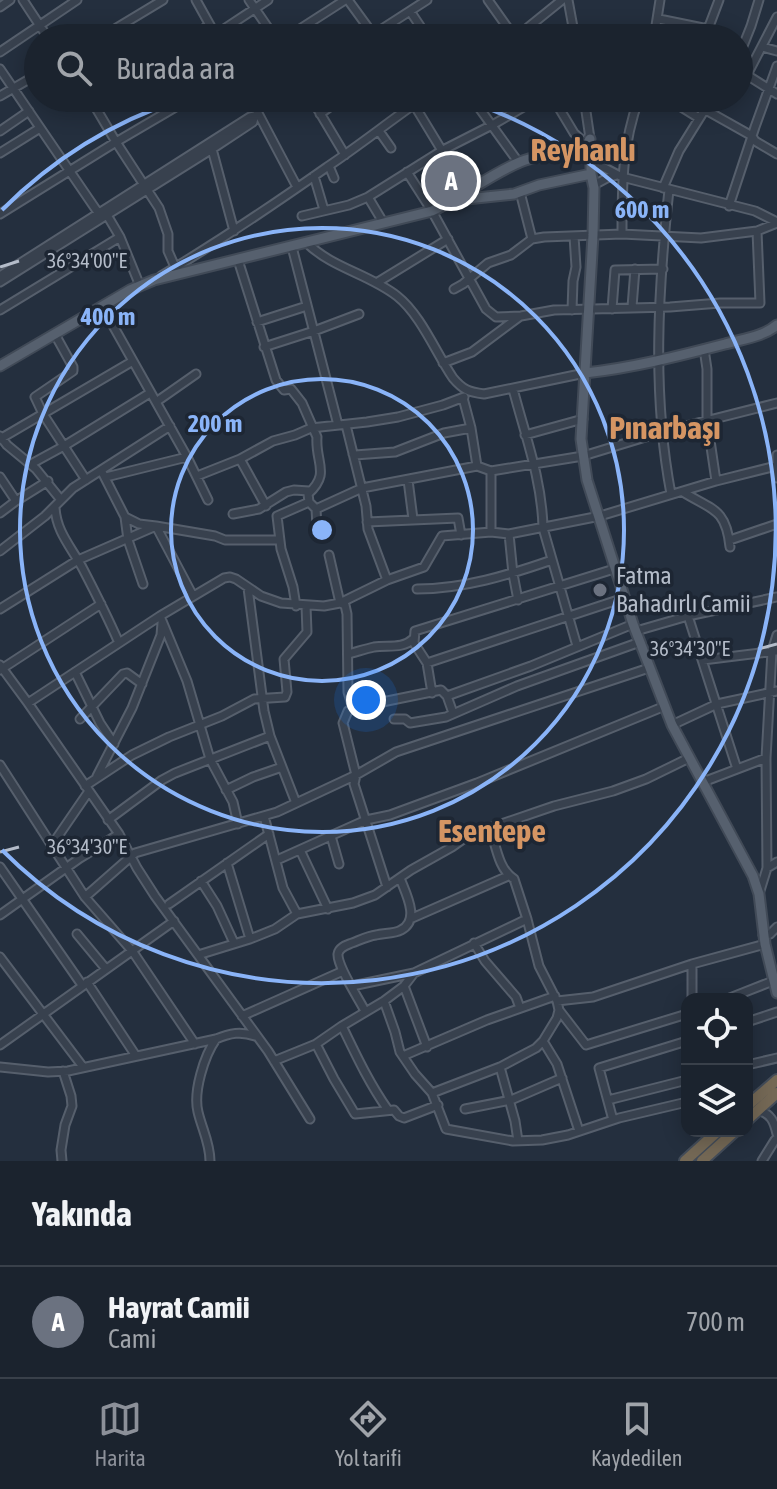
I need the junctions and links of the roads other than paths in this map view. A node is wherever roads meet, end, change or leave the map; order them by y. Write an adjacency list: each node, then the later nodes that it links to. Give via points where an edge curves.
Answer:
1 (10, 0): 17 (street)
2 (23, 0): 22 (street)
3 (77, 0): 23 (street)
4 (163, 0): 24 (street)
5 (210, 0): 16 (street)
6 (249, 0): 18 (street)
7 (268, 0): 18 (street)
8 (347, 0): 28 (street); 29 (street)
9 (427, 0): 19 (street)
10 (488, 0): 32 (street)
11 (562, 0): 33 (street)
12 (568, 0): 34 (street)
13 (660, 0): 21 (street)
14 (719, 0): 37 (street)
15 (759, 0): 38 (street)
16 (198, 3): 25 (street)
17 (0, 7)
18 (254, 8): 26 (street); 27 (street)
19 (410, 11): 30 (street); 31 (street)
20 (777, 17): 40 (street)
21 (659, 19): 35 (street); 36 (street)
22 (38, 24)
23 (41, 24)
24 (123, 24)
25 (209, 24)
26 (232, 24)
27 (265, 24)
28 (308, 24)
29 (364, 24)
30 (392, 24)
31 (419, 24)
32 (505, 24)
33 (532, 24)
34 (572, 24)
35 (658, 24)
36 (684, 24)
37 (710, 24)
38 (750, 24)
39 (24, 35): 42 (street)
40 (762, 47): 41 (street); 43 (street)
41 (777, 51)
42 (0, 52)
43 (753, 59)
44 (777, 66): 49 (street)
45 (0, 69): 48 (street)
46 (753, 79): 49 (street)
47 (24, 82): 48 (street)
48 (14, 88): 51 (street); 52 (street)
49 (769, 89): 50 (street); 75 (street)
50 (777, 94)
51 (0, 96)
52 (24, 103)
53 (28, 112): 73 (street)
54 (30, 112): 72 (street)
55 (99, 112): 76 (street)
56 (167, 112): 76 (street)
57 (323, 112): 69 (street)
58 (400, 112): 74 (street)
59 (419, 112): 80 (street)
60 (482, 112): 71 (street)
61 (515, 112): 71 (street)
62 (561, 112): 78 (street)
63 (585, 112): 78 (street)
64 (635, 112): 89 (street)
65 (689, 112): 70 (street)
66 (702, 112): 70 (street)
67 (709, 112): 75 (street)
68 (256, 114): 79 (street, via 253,122); 92 (street); 93 (street)
69 (320, 114): 83 (street)
70 (699, 118): 94 (street, via 679,151)
71 (492, 125): 80 (street); 84 (street)
72 (40, 128): 81 (street); 86 (street)
73 (0, 131)
74 (379, 131): 77 (street); 83 (street)
75 (752, 136): 82 (street); 99 (street)
76 (116, 142): 86 (street); 93 (street)
77 (391, 148)
78 (588, 148): 84 (main road); 89 (street, via 599,165); 91 (main road)
79 (212, 149): 93 (street); 107 (street)
80 (443, 150): 87 (street); 95 (street)
81 (0, 153)
82 (777, 154)
83 (345, 155): 85 (street)
84 (519, 163): 95 (main road)
85 (329, 166): 88 (street); 90 (street)
86 (69, 172): 102 (street); 103 (street)
87 (407, 172): 97 (street); 101 (street)
88 (314, 176): 92 (street); 100 (street)
89 (620, 176): 91 (street); 94 (street); 109 (street)
90 (334, 178)
91 (592, 179): 96 (main road); 110 (main road)
92 (297, 187): 107 (street)
93 (146, 188): 103 (street); 119 (street, via 166,225)
94 (666, 189): 99 (street); 111 (street)
95 (467, 192): 98 (main road)
96 (520, 192): 98 (main road); 115 (street)
97 (368, 197): 100 (street); 105 (street)
98 (453, 201): 101 (main road)
99 (729, 206): 106 (street)
100 (324, 210): 104 (street)
101 (432, 211): 105 (main road); 114 (street)
102 (0, 214)
103 (103, 214): 113 (street); 122 (street)
104 (302, 216)
105 (383, 222): 116 (main road)
106 (777, 223): 108 (street)
107 (234, 231): 119 (street)
108 (757, 231): 111 (street, via 701,238); 129 (street, via 760,303)
109 (622, 234): 110 (street); 111 (street)
110 (593, 235): 112 (street); 135 (main road)
111 (664, 235): 121 (street)
112 (574, 236): 115 (street); 134 (street)
113 (120, 237): 126 (street); 133 (street)
114 (448, 239): 123 (street); 125 (street)
115 (532, 239): 123 (street)
116 (307, 243): 117 (main road); 125 (street)
117 (292, 247): 118 (main road); 128 (street)
118 (238, 260): 124 (main road); 138 (street)
119 (175, 267): 124 (street)
120 (635, 269): 121 (street); 130 (street); 132 (street, via 615,270)
121 (663, 269): 129 (street)
122 (0, 279)
123 (469, 279): 127 (street); 137 (street, via 490,313)
124 (154, 280): 126 (main road); 131 (main road)
125 (378, 282): 146 (street, via 411,311)
126 (140, 286): 131 (main road)
127 (454, 289)
128 (307, 306): 138 (street); 140 (street)
129 (660, 306): 130 (street); 145 (street)
130 (632, 307): 132 (street)
131 (103, 308): 141 (main road); 144 (street); 147 (main road)
132 (612, 309): 135 (street)
133 (0, 310)
134 (572, 310): 135 (street); 137 (street)
135 (589, 310): 149 (main road)
136 (359, 314): 140 (street)
137 (521, 316): 146 (street, via 472,352)
138 (257, 322): 142 (street)
139 (775, 328): 143 (main road)
140 (314, 331): 142 (street); 159 (street)
141 (57, 338): 148 (main road); 156 (street, via 73,371 35,397)
142 (264, 347): 161 (street, via 276,380 297,396)
143 (704, 349): 145 (main road); 158 (street)
144 (133, 361): 152 (street); 156 (street)
145 (658, 361): 149 (main road); 163 (street)
146 (443, 363): 153 (street)
147 (0, 366)
148 (0, 372)
149 (585, 373): 151 (street); 157 (main road)
150 (196, 374): 154 (street)
151 (513, 389): 153 (street); 164 (street)
152 (150, 393): 154 (street); 166 (street)
153 (465, 395): 159 (street, via 398,417); 162 (street)
154 (156, 402): 160 (street)
155 (777, 403): 158 (street)
156 (43, 414): 165 (street); 166 (street)
157 (583, 419): 164 (street); 169 (main road)
158 (707, 420): 163 (street); 184 (street)
159 (342, 425): 161 (street); 167 (street)
160 (170, 426): 170 (street); 177 (street)
161 (311, 428): 171 (street); 186 (street, via 321,472)
162 (471, 428): 167 (street, via 395,452); 174 (street)
163 (662, 432): 169 (street); 188 (street)
164 (525, 435): 173 (street)
165 (0, 438): 172 (street)
166 (64, 446): 172 (street); 181 (street)
167 (353, 454): 185 (street)
168 (777, 455): 175 (street)
169 (583, 456): 173 (street); 198 (main road)
170 (187, 457): 177 (street); 178 (street)
171 (240, 459): 178 (street); 193 (street)
172 (31, 464): 183 (street)
173 (535, 464): 176 (street); 205 (street)
174 (477, 466): 176 (street); 182 (street)
175 (776, 466): 180 (street); 184 (street)
176 (491, 471): 206 (street)
177 (103, 474): 181 (street); 199 (street)
178 (197, 476): 190 (street)
179 (0, 477): 191 (street)
180 (777, 478)
181 (86, 480): 189 (street)
182 (408, 480): 185 (street); 200 (street)
183 (48, 481): 189 (street); 191 (street)
184 (716, 481): 187 (street)
185 (362, 488): 195 (street); 201 (street)
186 (309, 491): 192 (street); 193 (street, via 286,492)
187 (683, 492): 188 (street); 202 (street, via 719,513 730,543)
188 (671, 494): 198 (street)
189 (61, 500): 194 (street)
190 (208, 500)
191 (16, 501): 196 (street)
192 (309, 502): 195 (street); 210 (street, via 277,516)
193 (266, 506): 197 (street)
194 (55, 507): 211 (street); 213 (street, via 60,531)
195 (316, 509): 204 (street)
196 (0, 513)
197 (233, 514)
198 (600, 516): 205 (street); 215 (main road)
199 (125, 517): 203 (street); 209 (street)
200 (413, 519): 201 (street); 208 (street, via 458,518)
201 (367, 522): 217 (street)
202 (777, 524)
203 (156, 526): 209 (street); 210 (street, via 225,540); 222 (street)
204 (317, 527)
205 (543, 528): 207 (street); 214 (street)
206 (491, 532): 207 (street); 208 (street)
207 (509, 534): 216 (street)
208 (461, 535): 217 (street, via 442,536 424,567)
209 (128, 540): 213 (street); 218 (street)
210 (279, 540): 228 (street)
211 (0, 551)
212 (329, 555): 226 (street)
213 (78, 560): 227 (street); 230 (street)
214 (552, 560): 216 (street); 219 (street)
215 (614, 569): 219 (street); 224 (main road)
216 (513, 574): 221 (street); 225 (street)
217 (387, 580): 226 (street)
218 (143, 584)
219 (559, 585): 225 (street); 231 (street)
220 (248, 588): 222 (street, via 230,577); 228 (street); 251 (street)
221 (417, 589)
222 (193, 596): 233 (street)
223 (777, 597): 232 (street)
224 (624, 598): 231 (street); 234 (main road)
225 (518, 600): 236 (street, via 418,629)
226 (340, 603): 229 (street); 241 (street, via 347,614)
227 (101, 604): 238 (street); 244 (street)
228 (296, 606): 229 (street)
229 (306, 606): 251 (street, via 307,632 284,659 287,695)
230 (0, 609)
231 (568, 616): 239 (street); 243 (street)
232 (688, 616): 234 (street); 242 (street)
233 (161, 618): 238 (street); 247 (street, via 161,635); 260 (street)
234 (634, 628): 237 (main road); 239 (street)
235 (777, 635): 240 (street)
236 (413, 639): 241 (street, via 406,645); 243 (street)
237 (640, 642): 245 (main road); 257 (street)
238 (119, 643): 246 (street)
239 (577, 646): 250 (street)
240 (775, 651): 242 (street); 248 (street)
241 (348, 654): 256 (street)
242 (703, 660): 253 (street)
243 (427, 663): 249 (street)
244 (1, 668): 252 (street)
245 (649, 668): 254 (main road); 270 (street, via 396,752)
246 (75, 672): 252 (street); 255 (street)
247 (142, 684): 255 (street, via 123,674); 263 (street)
248 (774, 692): 253 (street); 265 (street)
249 (432, 693): 250 (street, via 441,690); 256 (street)
250 (447, 696): 257 (street)
251 (263, 699): 260 (street); 262 (street)
252 (28, 703): 273 (street)
253 (717, 704): 261 (street); 269 (street)
254 (665, 706): 261 (main road); 280 (street, via 477,783)
255 (92, 707): 258 (street); 263 (street)
256 (353, 708): 270 (street, via 343,723)
257 (453, 713): 259 (street, via 410,723)
258 (80, 719)
259 (394, 719)
260 (201, 725): 266 (street); 271 (street, via 132,755)
261 (672, 725): 264 (main road)
262 (270, 736): 266 (street); 268 (street)
263 (114, 744): 271 (street)
264 (689, 758): 272 (main road); 282 (street, via 613,791)
265 (766, 758): 269 (street); 276 (street)
266 (210, 759): 275 (street); 279 (street, via 162,780)
267 (0, 765): 286 (street)
268 (282, 767): 275 (street); 277 (street)
269 (737, 769): 272 (street)
270 (356, 775): 277 (street); 280 (street)
271 (95, 779): 273 (street)
272 (703, 782): 300 (main road)
273 (87, 788): 279 (street); 286 (street)
274 (777, 789): 276 (street)
275 (226, 790): 281 (street)
276 (765, 791): 295 (street)
277 (296, 803): 278 (street)
278 (264, 816): 281 (street); 284 (street)
279 (108, 820): 283 (street)
280 (366, 820): 285 (street); 299 (street)
281 (238, 824): 288 (street)
282 (490, 828): 296 (street); 297 (street, via 469,835)
283 (119, 834): 288 (street); 294 (street)
284 (269, 834): 289 (street); 291 (street)
285 (331, 836): 287 (street); 292 (street)
286 (52, 845): 294 (street)
287 (300, 850): 289 (street); 304 (street)
288 (130, 856): 301 (street); 309 (street)
289 (277, 860): 305 (street, via 283,888)
290 (777, 862): 295 (street)
291 (227, 863): 298 (street); 312 (street)
292 (339, 864)
293 (0, 867): 302 (street)
294 (66, 867): 301 (street); 302 (street)
295 (767, 868): 300 (street)
296 (508, 876): 307 (street); 308 (street, via 514,879)
297 (400, 878): 299 (street); 307 (street)
298 (201, 881): 303 (street); 314 (street)
299 (387, 887): 304 (street)
300 (759, 894): 313 (main road)
301 (85, 897): 316 (street)
302 (22, 900): 306 (street); 324 (street)
303 (169, 904)
304 (328, 909): 305 (street)
305 (297, 914): 312 (street)
306 (0, 915)
307 (410, 919): 321 (street, via 403,929 340,949)
308 (527, 919): 315 (street); 330 (street, via 539,966)
309 (174, 921): 316 (street); 317 (street)
310 (777, 927): 313 (street)
311 (77, 934): 320 (street)
312 (250, 939): 314 (street)
313 (764, 939): 319 (street); 323 (main road)
314 (234, 943): 317 (street)
315 (474, 943): 322 (street); 332 (street)
316 (133, 952): 320 (street); 345 (street)
317 (198, 955): 337 (street)
318 (0, 957): 336 (street)
319 (692, 964): 327 (street); 330 (street, via 593,997)
320 (106, 969): 324 (street)
321 (343, 971): 325 (street); 337 (street)
322 (414, 973): 325 (street); 326 (street)
323 (773, 981): 328 (street); 329 (main road)
324 (84, 983): 336 (street); 349 (street)
325 (352, 986): 334 (street)
326 (404, 986): 331 (street); 348 (street)
327 (692, 993)
328 (742, 993)
329 (777, 993)
330 (556, 999): 332 (street); 333 (street)
331 (384, 1001): 334 (street); 350 (street)
332 (520, 1008): 348 (street)
333 (559, 1010): 338 (street, via 586,1045); 343 (street)
334 (365, 1011): 340 (street)
335 (777, 1012): 339 (street)
336 (42, 1015): 347 (street); 355 (street)
337 (242, 1016): 341 (street)
338 (681, 1016)
339 (753, 1020)
340 (342, 1026): 346 (street); 371 (street)
341 (257, 1037): 342 (street, via 244,1032); 352 (street)
342 (216, 1039): 345 (street); 380 (street, via 196,1101)
343 (543, 1041): 356 (street); 358 (street)
344 (681, 1043): 364 (street, via 600,1066)
345 (195, 1044): 349 (street)
346 (316, 1044): 352 (street); 371 (street, via 355,1114)
347 (0, 1045)
348 (427, 1047): 350 (street)
349 (136, 1056): 355 (street)
350 (403, 1056): 361 (street)
351 (777, 1058): 353 (street)
352 (274, 1061): 372 (street)
353 (753, 1064)
354 (0, 1067): 357 (street)
355 (83, 1067): 357 (street)
356 (500, 1067): 361 (street); 363 (street)
357 (63, 1071): 379 (street, via 72,1106)
358 (562, 1078): 363 (street); 374 (street)
359 (777, 1080): 367 (highway)
360 (681, 1082): 364 (street)
361 (432, 1093): 366 (street)
362 (777, 1093): 368 (highway)
363 (508, 1100): 370 (street); 378 (street)
364 (608, 1100): 373 (street)
365 (681, 1103): 373 (street)
366 (438, 1105): 371 (street, via 404,1118); 378 (street, via 446,1129)
367 (753, 1107)
368 (753, 1107)
369 (753, 1108): 377 (street, via 772,1119)
370 (465, 1109)
371 (388, 1110)
372 (310, 1119)
373 (613, 1120): 374 (street)
374 (579, 1131): 378 (street)
375 (711, 1137): 381 (highway)
376 (728, 1137): 382 (highway)
377 (776, 1138): 383 (street)
378 (518, 1141)
379 (62, 1161)
380 (210, 1161)
381 (685, 1161)
382 (702, 1161)
383 (762, 1161)

